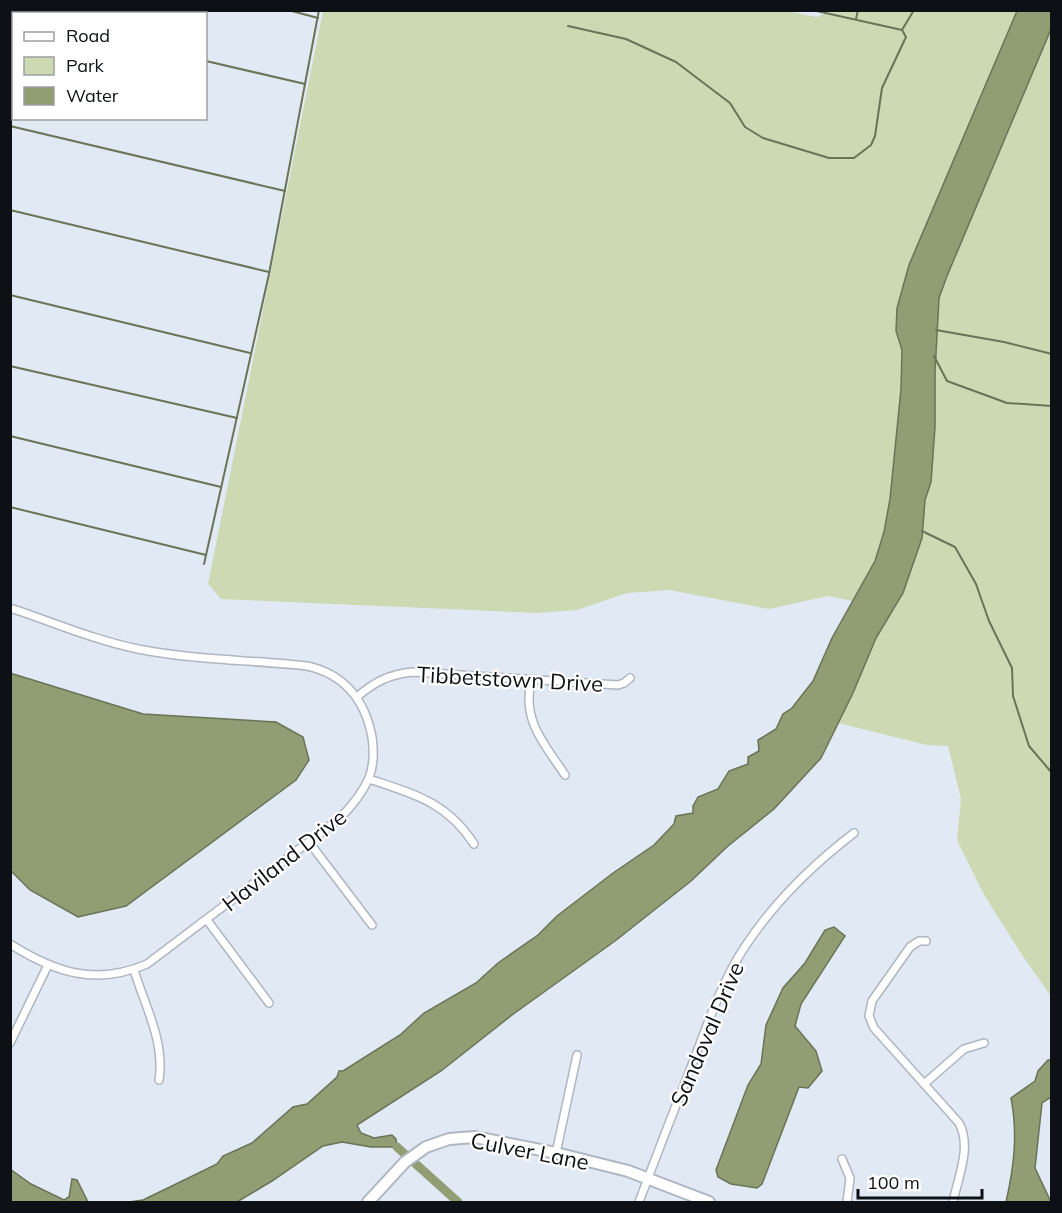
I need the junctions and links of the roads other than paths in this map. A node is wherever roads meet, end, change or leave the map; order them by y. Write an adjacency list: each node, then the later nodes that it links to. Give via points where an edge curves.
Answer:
1 (10, 608): 4 (street, Haviland Drive, via 136,649 317,668 339,679)
2 (630, 678): 3 (street, Tibbetstown Drive, via 618,685)
3 (531, 681): 4 (street, Tibbetstown Drive, via 413,672 378,681); 5 (street, via 528,701 533,724)
4 (357, 697): 6 (street, Haviland Drive, via 373,744)
5 (566, 775)
6 (369, 779): 8 (street, Haviland Drive, via 350,809); 9 (street, via 437,805 456,820)
7 (854, 833): 24 (street, Sandoval Drive, via 794,884 743,949 718,996)
8 (309, 842): 10 (street, Haviland Drive); 11 (street)
9 (474, 844)
10 (207, 920): 15 (street, Haviland Drive, via 154,960); 16 (street)
11 (372, 925)
12 (926, 941): 21 (street, via 910,947 872,1001 869,1016 874,1028)
13 (10, 945): 14 (street, Haviland Drive)
14 (48, 966): 15 (street, Haviland Drive, via 96,976); 17 (street)
15 (134, 970): 20 (street, via 158,1043)
16 (269, 1003)
17 (10, 1043)
18 (984, 1043): 21 (street, via 964,1049)
19 (577, 1055): 22 (street)
20 (159, 1080)
21 (924, 1084): 29 (street, via 959,1123 965,1136)
22 (556, 1153): 24 (street, Culver Lane); 25 (street, Culver Lane, via 475,1137 442,1141 405,1162)
23 (842, 1159): 28 (street, via 850,1178)
24 (648, 1178): 26 (street, Sandoval Drive); 27 (street, Culver Lane)
25 (369, 1202)
26 (639, 1203)
27 (710, 1203)
28 (847, 1203)
29 (953, 1203)

